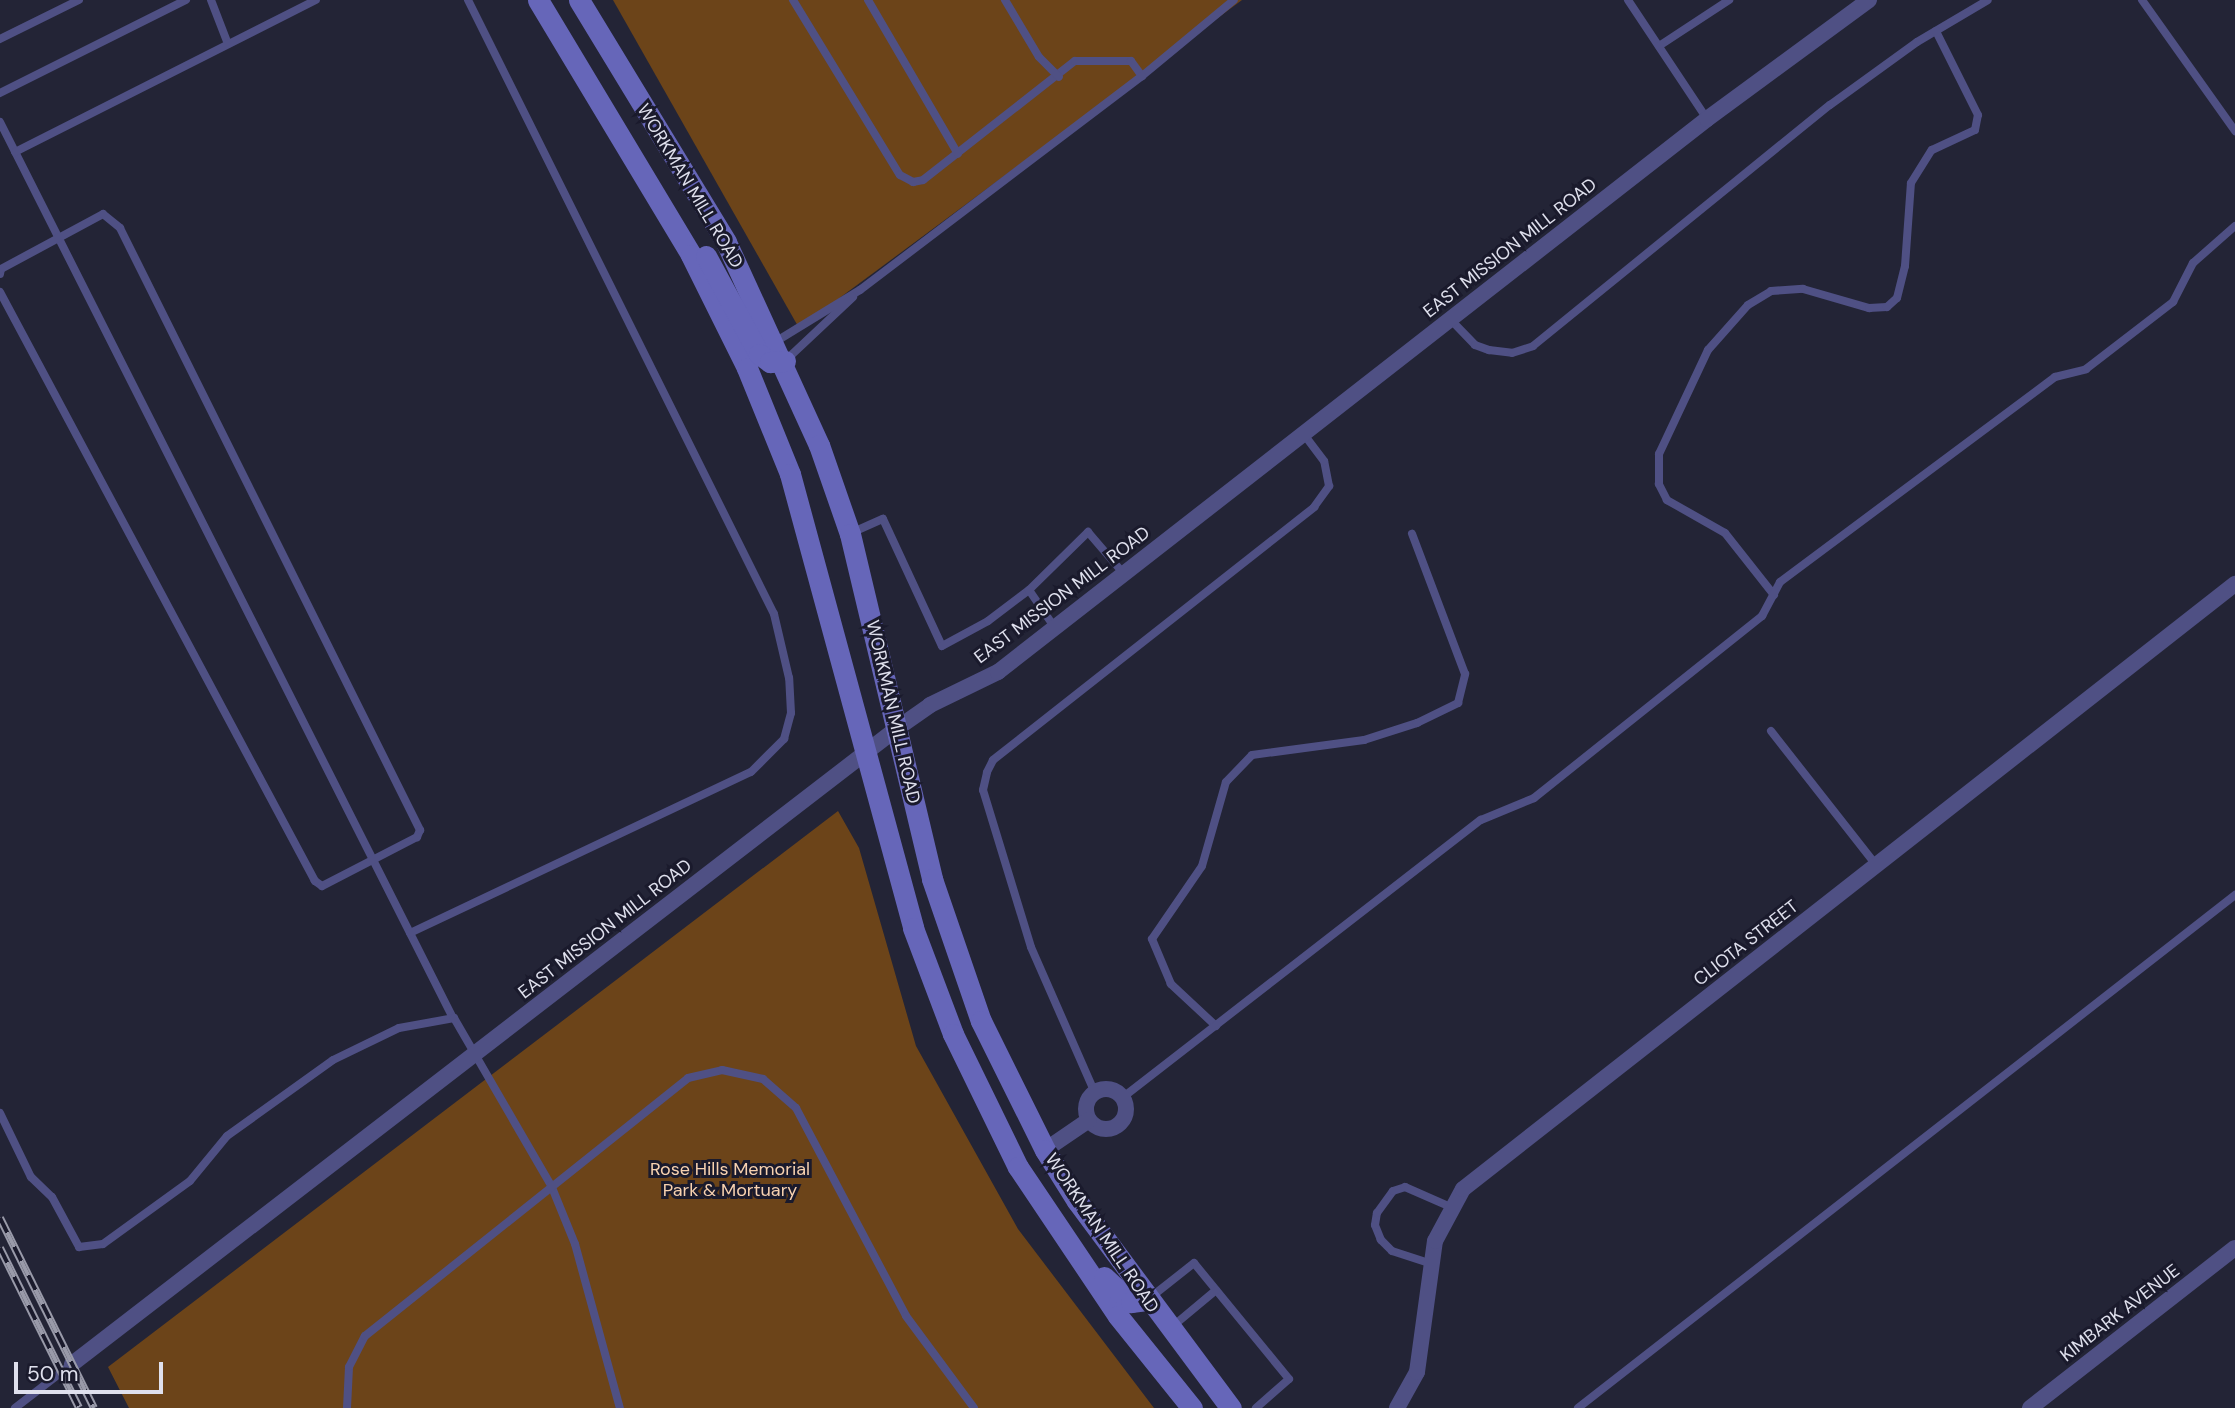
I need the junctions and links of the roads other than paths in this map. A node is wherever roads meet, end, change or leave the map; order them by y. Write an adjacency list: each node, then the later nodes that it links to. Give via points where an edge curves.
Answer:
1 (79, 0): 18 (lane)
2 (186, 0): 23 (lane)
3 (211, 0): 19 (lane)
4 (316, 0): 19 (lane)
5 (468, 0): 52 (lane, via 774,614 789,678 791,713 784,739 751,772)
6 (538, 0): 29 (main road, WORKMAN MILL ROAD)
7 (579, 0): 36 (main road, WORKMAN MILL ROAD, via 726,242)
8 (793, 0): 28 (lane, via 900,175 913,182 922,180)
9 (868, 0): 28 (lane)
10 (1005, 0): 22 (lane, via 1039,57)
11 (1628, 0): 20 (lane)
12 (1729, 0): 20 (lane)
13 (1869, 0): 24 (street, EAST MISSION MILL ROAD)
14 (1988, 0): 17 (lane)
15 (2142, 0): 26 (lane)
16 (1232, 1): 21 (lane)
17 (1936, 31): 35 (lane, via 1829,105 1533,346 1512,353 1489,350 1475,345); 44 (lane, via 1978,115 1975,131 1933,150 1911,183 1905,266 1897,298 1887,307 1870,309 1803,289 1771,291 1748,305 1708,350 1659,454 1659,484 1667,500 1725,533)
18 (0, 39)
19 (228, 44): 27 (lane)
20 (1659, 46): 24 (lane)
21 (1142, 76): 22 (lane, via 1130,61 1075,61); 33 (lane)
22 (1059, 77): 28 (lane)
23 (0, 93)
24 (1707, 118): 35 (street, EAST MISSION MILL ROAD)
25 (0, 122): 27 (lane)
26 (2235, 131)
27 (15, 152): 31 (lane)
28 (958, 154)
29 (674, 222): 37 (main road, via 706,256 759,354 770,362); 48 (main road, WORKMAN MILL ROAD, via 747,368 790,474)
30 (2235, 226): 44 (lane, via 2193,263 2173,302 2086,369 2055,377 1780,582)
31 (59, 239): 32 (lane, via 1,269); 49 (lane); 49 (lane, via 103,214 120,228 420,830 417,837)
32 (0, 274)
33 (860, 290): 36 (lane); 37 (lane)
34 (0, 292): 49 (lane, via 315,881 322,886)
35 (1450, 320): 38 (street, EAST MISSION MILL ROAD)
36 (775, 342): 37 (main road, WORKMAN MILL ROAD)
37 (785, 361): 39 (main road, WORKMAN MILL ROAD)
38 (1304, 433): 41 (street, EAST MISSION MILL ROAD); 56 (lane, via 1324,461 1329,486 1314,507 993,760 987,772 983,790 1031,947)
39 (850, 534): 43 (lane, via 883,519 942,646 988,621); 46 (main road, WORKMAN MILL ROAD)
40 (1412, 534): 54 (lane, via 1465,674 1458,703 1417,723 1364,740 1252,755 1226,782 1202,866 1152,939 1171,984)
41 (1124, 574): 43 (lane, via 1088,532); 45 (street, EAST MISSION MILL ROAD)
42 (2235, 584): 50 (street, CLIOTA STREET)
43 (1029, 590): 45 (lane)
44 (1774, 595): 54 (lane, via 1762,616 1534,798 1481,820)
45 (1055, 628): 46 (street, EAST MISSION MILL ROAD, via 998,672 930,705)
46 (899, 727): 48 (street, EAST MISSION MILL ROAD); 60 (main road, WORKMAN MILL ROAD, via 943,917 981,1021)
47 (1771, 731): 50 (lane)
48 (868, 750): 55 (street, EAST MISSION MILL ROAD); 61 (main road, WORKMAN MILL ROAD, via 913,928 953,1034)
49 (373, 859): 52 (lane)
50 (1876, 865): 63 (street, CLIOTA STREET, via 1463,1189)
51 (2235, 895): 78 (lane)
52 (410, 933): 53 (lane)
53 (453, 1018): 55 (lane); 58 (lane, via 399,1028 332,1060 227,1136 190,1181 103,1244 79,1247 51,1197 31,1177)
54 (1216, 1026): 57 (lane)
55 (475, 1053): 62 (lane); 69 (street, EAST MISSION MILL ROAD)
56 (1095, 1093): 57 (street, via 1110,1090); 59 (street, via 1086,1105)
57 (1122, 1098): 59 (street, via 1125,1114 1116,1126 1102,1129)
58 (0, 1113)
59 (1089, 1120): 60 (street)
60 (1045, 1150): 67 (main road, WORKMAN MILL ROAD)
61 (1018, 1167): 67 (main road, via 1036,1182 1114,1290 1131,1302); 74 (main road, WORKMAN MILL ROAD, via 1118,1316)
62 (551, 1185): 71 (lane, via 365,1336 349,1367); 72 (lane, via 575,1244); 73 (lane, via 688,1078 722,1070 763,1079 796,1108 906,1316)
63 (1453, 1208): 65 (street, CLIOTA STREET, via 1435,1241); 65 (lane, via 1405,1187 1393,1191 1377,1213 1375,1225 1392,1251)
64 (2235, 1248): 79 (street, KIMBARK AVENUE)
65 (1432, 1264): 77 (street, CLIOTA STREET, via 1417,1372)
66 (1216, 1290): 67 (lane, via 1194,1263); 68 (lane); 76 (lane, via 1289,1379)
67 (1147, 1300): 68 (main road, WORKMAN MILL ROAD)
68 (1169, 1329): 75 (main road, WORKMAN MILL ROAD)
69 (72, 1364): 70 (lane)
70 (15, 1408)
71 (347, 1408)
72 (620, 1408)
73 (974, 1408)
74 (1192, 1408)
75 (1231, 1408)
76 (1256, 1408)
77 (1397, 1408)
78 (1578, 1408)
79 (2029, 1408)

